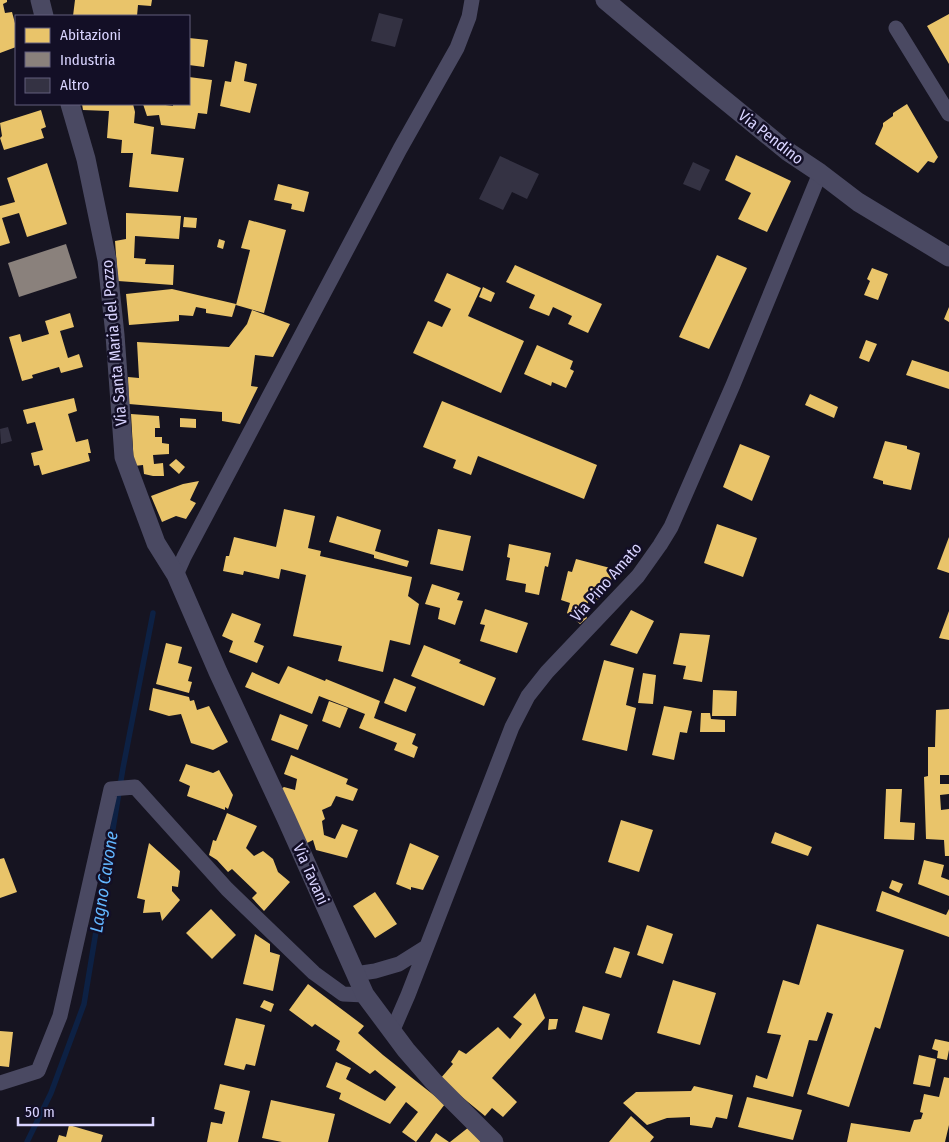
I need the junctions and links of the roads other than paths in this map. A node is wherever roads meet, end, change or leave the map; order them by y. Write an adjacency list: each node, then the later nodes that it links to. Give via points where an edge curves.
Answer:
1 (40, 0): 4 (street)
2 (472, 0): 10 (street, via 457,48 320,298)
3 (605, 0): 8 (street, Via Pendino, via 787,151)
4 (44, 15)
5 (896, 28): 7 (street)
6 (70, 105): 10 (street, Via Santa Maria del Pozzo, via 86,159 107,260 124,457 156,543)
7 (949, 114)
8 (820, 173): 9 (street, Via Pendino, via 858,202); 11 (street, Via Pino Amato, via 671,527 638,576 528,696 512,726)
9 (949, 257)
10 (176, 575): 12 (street, Via Tavani)
11 (426, 948): 12 (street, via 399,964); 14 (street, Via Pino Amato)
12 (355, 974): 13 (street, Via Tavani)
13 (365, 995): 14 (street, Via Tavani); 15 (street, via 343,994 314,973 227,889 135,786 111,789 60,1016 38,1071)
14 (392, 1032): 16 (street, Via Tavani, via 432,1081)
15 (0, 1083)
16 (494, 1142)

